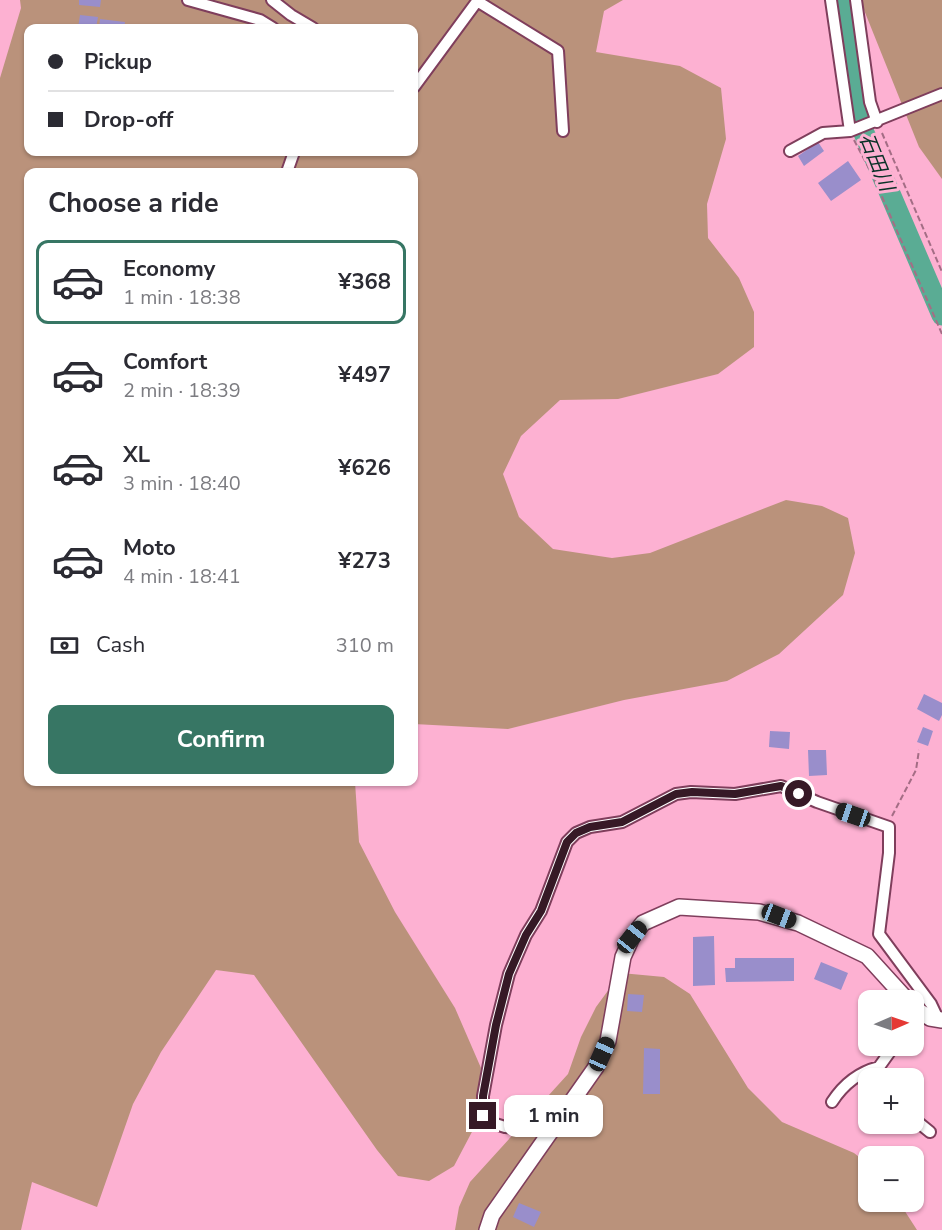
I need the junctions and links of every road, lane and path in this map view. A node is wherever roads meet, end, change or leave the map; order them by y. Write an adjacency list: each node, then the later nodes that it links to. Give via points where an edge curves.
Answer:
1 (188, 0): 6 (street)
2 (272, 0): 7 (street)
3 (831, 0): 12 (street)
4 (856, 0): 10 (street, via 870,102)
5 (477, 1): 8 (street); 11 (street, via 558,51)
6 (266, 24)
7 (306, 24)
8 (418, 82)
9 (942, 94): 10 (street)
10 (877, 122): 12 (street); 14 (path)
11 (563, 131)
12 (850, 131): 13 (street, via 823,133); 15 (path, via 873,174)
13 (790, 151)
14 (942, 272)
15 (942, 334)
16 (919, 750): 17 (path, via 916,770)
17 (889, 827): 20 (street, via 879,934); 25 (street, via 781,786 735,794 676,794 622,822 576,833 567,842 541,911 509,974 483,1096 486,1120 505,1127)
18 (898, 990): 25 (main road, via 854,947 779,916 702,907 679,907 661,913 643,923 632,937 623,957 608,1041 596,1067)
19 (924, 1016): 20 (main road)
20 (940, 1019)
21 (887, 1056): 22 (street)
22 (879, 1067): 23 (street, via 867,1070 841,1088)
23 (832, 1102)
24 (924, 1127): 26 (street)
25 (551, 1131): 27 (main road, via 492,1215)
26 (930, 1132)
27 (487, 1230)

